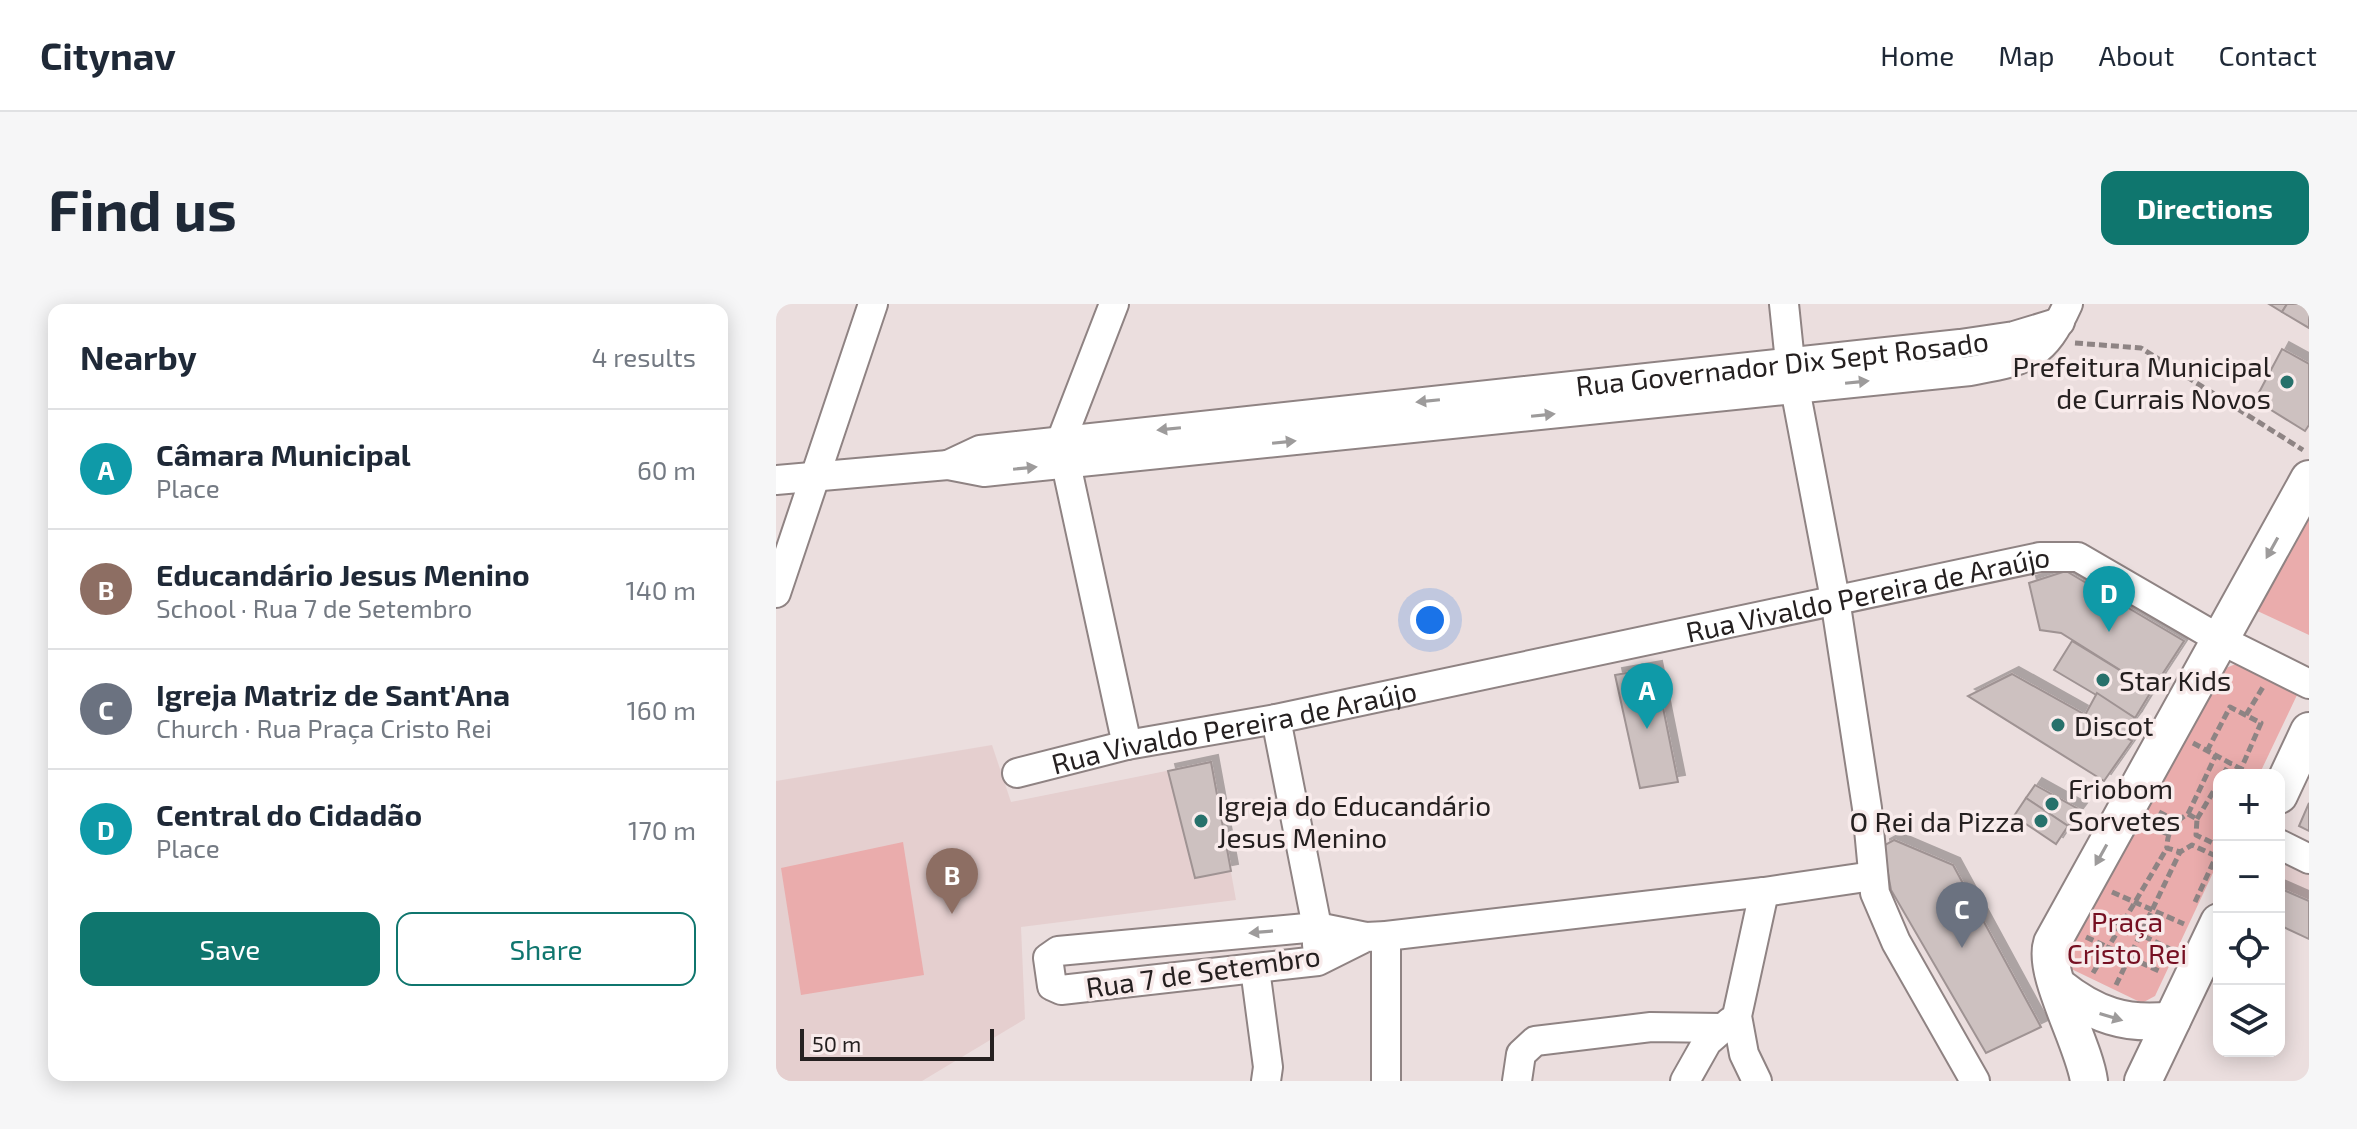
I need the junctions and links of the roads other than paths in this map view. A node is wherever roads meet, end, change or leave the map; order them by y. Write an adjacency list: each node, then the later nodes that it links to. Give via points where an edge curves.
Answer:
1 (873, 304): 7 (street)
2 (1114, 304): 6 (street)
3 (1784, 304): 5 (street)
4 (2059, 322): 5 (street, Rua Governador Dix Sept Rosado, via 2014,336)
5 (1793, 375): 6 (street, Rua Governador Dix Sept Rosado); 11 (street)
6 (1065, 452): 7 (street, Rua Governador Dix Sept Rosado, via 984,472 948,465); 16 (street)
7 (818, 476): 9 (street, Rua Governador Dix Sept Rosado); 10 (street)
8 (2309, 479): 12 (street, one-way to 12)
9 (776, 480)
10 (776, 593)
11 (1835, 599): 12 (street, Rua Vivaldo Pereira de Araújo, via 2063,555 2078,557); 14 (street, Rua Vivaldo Pereira de Araújo); 21 (street)
12 (2221, 640): 13 (street, Rua Vivaldo Pereira de Araújo); 30 (street, one-way to 30, via 2052,943 2049,965)
13 (2309, 684)
14 (1276, 719): 16 (street, Rua Vivaldo Pereira de Araújo); 24 (street)
15 (2309, 731): 18 (street)
16 (1127, 745): 17 (street, Rua Vivaldo Pereira de Araújo)
17 (1017, 773)
18 (2285, 782)
19 (2285, 847): 20 (street)
20 (2309, 859)
21 (1873, 876): 22 (street, Rua 7 de Setembro); 38 (street, via 1881,914)
22 (1764, 892): 25 (street, Rua 7 de Setembro); 32 (street)
23 (2202, 923): 31 (street)
24 (1317, 927): 25 (street, Rua 7 de Setembro); 26 (street, Rua 7 de Setembro, one-way to 26); 27 (street)
25 (1376, 936): 27 (street, Rua 7 de Setembro); 34 (street)
26 (1162, 941): 29 (street); 29 (street, Rua 7 de Setembro, via 1051,954 1052,986 1061,990)
27 (1318, 961): 28 (street, Rua 7 de Setembro)
28 (1255, 969): 29 (street, Rua 7 de Setembro); 33 (street)
29 (1168, 978)
30 (2071, 978): 31 (street, one-way to 31, via 2080,1004 2104,1016 2134,1023); 39 (street)
31 (2172, 1020): 40 (street)
32 (1729, 1022): 35 (street, via 1535,1041 1521,1054); 36 (street, via 1702,1049); 37 (street)
33 (1266, 1081)
34 (1386, 1081)
35 (1517, 1081)
36 (1685, 1081)
37 (1757, 1081)
38 (1975, 1081)
39 (2089, 1081)
40 (2143, 1081)

